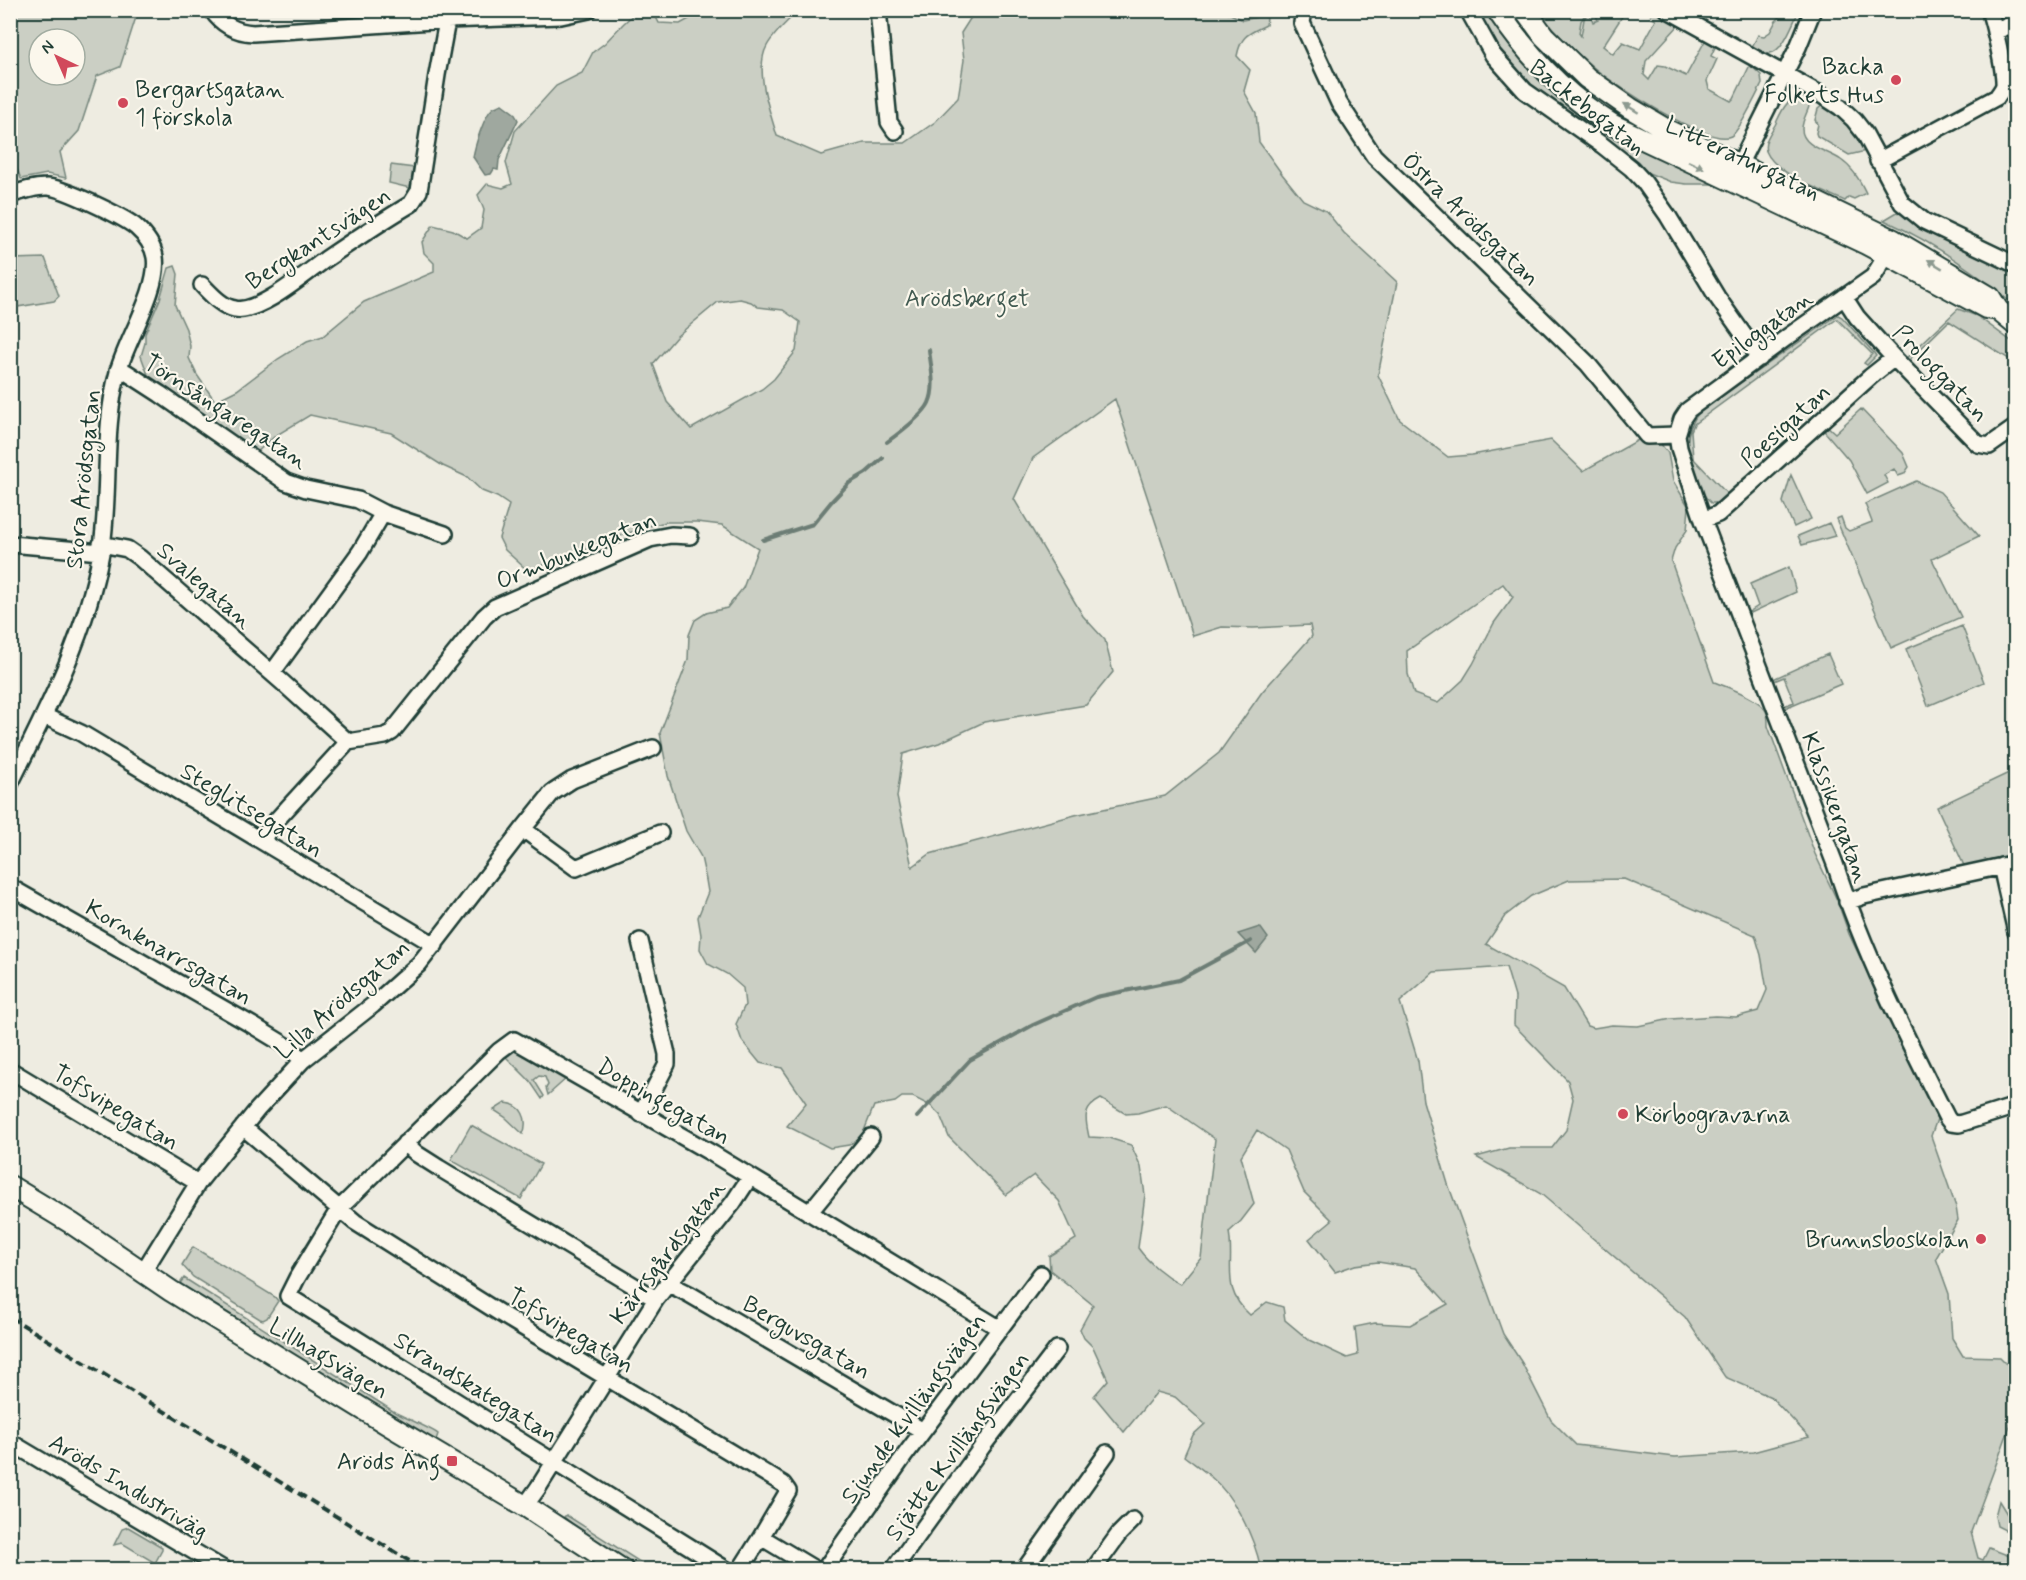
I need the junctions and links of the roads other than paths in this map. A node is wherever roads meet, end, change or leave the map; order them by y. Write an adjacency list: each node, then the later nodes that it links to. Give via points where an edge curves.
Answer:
1 (212, 10): 11 (street, via 230,28 253,33)
2 (589, 10): 11 (street, via 561,16)
3 (878, 10): 15 (street, via 889,122)
4 (1304, 10): 28 (street, Östra Arödsgatan, via 1302,23 1335,93 1374,156 1588,364 1647,436)
5 (1468, 10): 24 (street, Backebogatan, via 1493,55 1524,91 1602,145 1644,182)
6 (1497, 10): 17 (street, Litteraturgatan, one-way to 17, via 1554,81 1588,109 1613,125)
7 (1525, 10): 17 (street, Litteraturgatan, one-way to 7, via 1587,78 1544,36)
8 (1668, 10): 14 (street)
9 (1813, 10): 14 (street)
10 (1989, 10): 13 (street)
11 (448, 15): 21 (street, Bergkantsvägen, via 419,191 411,204 248,309 236,309)
12 (2016, 22): 13 (street)
13 (1995, 32): 16 (street, via 2004,85 1996,97)
14 (1784, 75): 16 (street, via 1840,107 1865,134); 17 (street)
15 (895, 131)
16 (1878, 161): 20 (street, via 1911,212)
17 (1736, 173): 19 (street, Litteraturgatan)
18 (10, 195): 26 (street, Stora Arödsgatan, via 47,186 63,190 123,218 152,245 156,266 148,296)
19 (1891, 248): 22 (street, Epiloggatan, via 1873,277); 23 (street, Litteraturgatan, via 1990,297)
20 (2016, 265)
21 (202, 285)
22 (1844, 297): 24 (street, Epiloggatan); 25 (street, Prologgatan)
23 (2016, 326)
24 (1760, 358): 28 (street, Epiloggatan, via 1688,410)
25 (1894, 358): 27 (street, Prologgatan, via 1978,444 1989,446); 30 (street, Poesigatan, via 1718,514)
26 (118, 370): 29 (street, Törnsångaregatan, via 286,482 358,500); 34 (street, Stora Arödsgatan)
27 (2016, 427)
28 (1677, 435): 30 (street, Klassikergatan)
29 (383, 513): 31 (street, Törnsångaregatan); 35 (street, via 360,552)
30 (1703, 520): 45 (street, Klassikergatan)
31 (445, 534)
32 (690, 536): 37 (street, Ormbunkegatan, via 650,539 495,607 392,732)
33 (10, 544): 34 (street, Svalegatan)
34 (101, 548): 35 (street, Svalegatan, via 119,546 135,555); 36 (street, Stora Arödsgatan, via 92,592 73,649)
35 (272, 673): 37 (street, Svalegatan)
36 (44, 716): 39 (street, Stora Arödsgatan); 42 (street, Steglitsegatan, via 81,733)
37 (348, 742): 42 (street)
38 (652, 748): 40 (street, Lilla Arödsgatan, via 572,780 552,793)
39 (10, 784)
40 (523, 829): 41 (street, via 576,868); 48 (street, Lilla Arödsgatan)
41 (660, 833)
42 (261, 841): 48 (street, Steglitsegatan)
43 (2008, 864): 45 (street); 46 (street)
44 (10, 886): 49 (street, Kornknarrsgatan, via 252,1024)
45 (1847, 902): 51 (street, Klassikergatan, via 1951,1123)
46 (2016, 932)
47 (640, 941): 52 (street, via 667,1054 667,1064)
48 (435, 945): 49 (street, Lilla Arödsgatan, via 373,1005)
49 (303, 1060): 53 (street, Lilla Arödsgatan)
50 (10, 1070): 57 (street, Tofsvipegatan)
51 (2016, 1106)
52 (641, 1114): 55 (street, Doppingegatan, via 514,1040); 56 (street, Doppingegatan)
53 (243, 1127): 57 (street, Lilla Arödsgatan); 59 (street, Tofsvipegatan)
54 (871, 1137): 60 (street)
55 (405, 1143): 59 (street, Doppingegatan); 64 (street, via 435,1166)
56 (750, 1177): 60 (street, Doppingegatan); 63 (street, Kärrsgårdsgatan)
57 (198, 1183): 61 (street, Lilla Arödsgatan)
58 (10, 1186): 61 (street, Lillhagsvägen)
59 (339, 1209): 67 (street, Tofsvipegatan); 71 (street, Strandskategatan, via 288,1296)
60 (808, 1213): 65 (street, Doppingegatan)
61 (143, 1272): 72 (street, Lillhagsvägen)
62 (1041, 1274): 65 (street, Sjunde Kvillängsvägen)
63 (667, 1283): 64 (street, Kärrsgårdsgatan); 68 (street, Berguvsgatan)
64 (656, 1299): 67 (street, Kärrsgårdsgatan)
65 (999, 1328): 68 (street, Sjunde Kvillängsvägen)
66 (1057, 1349): 81 (street, Sjätte Kvillängsvägen)
67 (607, 1378): 71 (street, Kärrsgårdsgatan); 74 (street, Tofsvipegatan, via 786,1486 788,1491)
68 (923, 1431): 80 (street, Sjunde Kvillängsvägen)
69 (10, 1442): 75 (street, Aröds Industriväg)
70 (1107, 1453): 82 (street)
71 (554, 1462): 72 (street, Kärrsgårdsgatan); 77 (street, Strandskategatan)
72 (525, 1506): 76 (street, Lillhagsvägen)
73 (1133, 1520): 83 (street)
74 (761, 1537): 78 (street); 79 (street)
75 (225, 1569)
76 (623, 1569)
77 (727, 1569)
78 (740, 1569)
79 (816, 1569)
80 (824, 1569)
81 (893, 1569)
82 (1024, 1569)
83 (1093, 1569)

